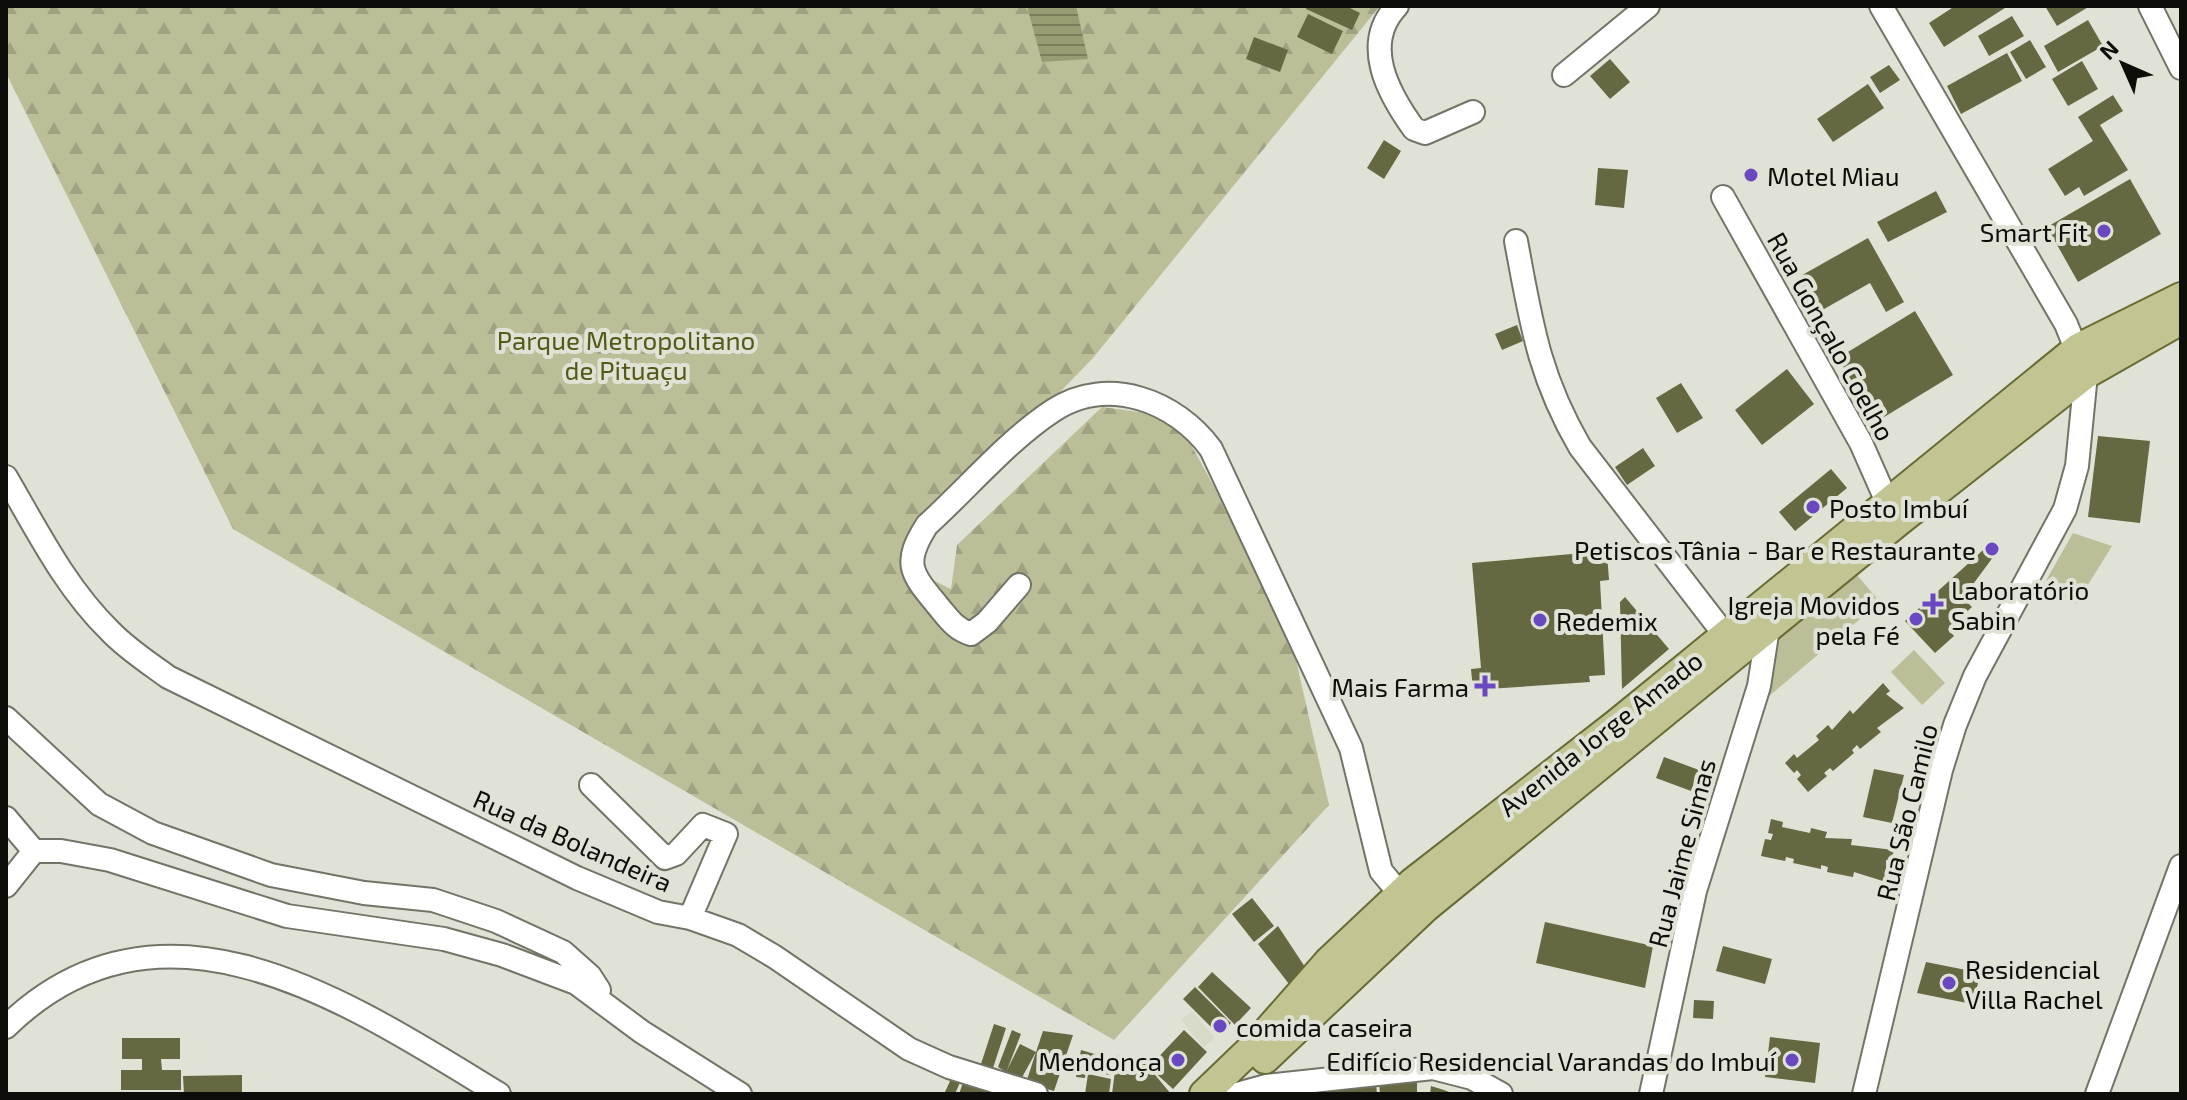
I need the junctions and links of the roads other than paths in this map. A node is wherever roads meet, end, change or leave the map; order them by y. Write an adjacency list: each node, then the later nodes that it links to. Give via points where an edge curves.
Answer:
1 (1397, 6): 7 (street, via 1387,16 1376,48 1385,77 1414,129 1425,133)
2 (1648, 6): 6 (street)
3 (1881, 6): 12 (street)
4 (2150, 6): 5 (street)
5 (2181, 68)
6 (1564, 75)
7 (1473, 112)
8 (1723, 197): 15 (street, Rua Gonçalo Coelho, via 1861,443)
9 (1516, 241): 18 (street, via 1536,348 1560,414)
10 (2181, 297): 12 (main road, Avenida Jorge Amado)
11 (2181, 320): 12 (main road, Avenida Jorge Amado)
12 (2082, 361): 13 (main road, Avenida Jorge Amado); 42 (street, Rua São Camilo, via 2077,466 2065,509 1975,676 1945,755)
13 (1994, 430): 15 (main road, Avenida Jorge Amado); 17 (main road, Avenida Jorge Amado)
14 (6, 477): 29 (street, Rua da Bolandeira, via 85,605 112,634 168,677 577,878 658,912)
15 (1885, 496): 18 (main road, Avenida Jorge Amado)
16 (1019, 585): 26 (street, via 971,634 958,630 912,575 912,549 927,525 1055,409 1117,394 1148,399 1184,419 1211,449 1351,748)
17 (1768, 628): 30 (main road, Avenida Jorge Amado, via 1425,908); 41 (street, Rua Jaime Simas, via 1759,686 1695,891)
18 (1725, 635): 21 (main road, Avenida Jorge Amado)
19 (6, 718): 25 (street, via 108,809 153,833)
20 (591, 785): 29 (street, via 665,858 676,854 703,825 726,834)
21 (1494, 816): 26 (main road, via 1447,831); 30 (main road, Avenida Jorge Amado)
22 (6, 818): 23 (street)
23 (34, 851): 27 (street); 28 (street, via 110,860)
24 (2181, 866): 43 (street)
25 (271, 875): 28 (street); 31 (street, via 433,900 496,921 563,952 590,976)
26 (1386, 877): 30 (main road, via 1368,911)
27 (6, 886)
28 (264, 910): 31 (street, via 458,942 576,983)
29 (690, 918): 36 (street, Rua da Bolandeira, via 738,935 775,957 909,1049)
30 (1380, 931): 33 (main road, Avenida Jorge Amado, via 1328,962)
31 (605, 1002): 35 (street)
32 (6, 1027): 34 (street, via 62,982 98,965 134,957 204,957 284,980 356,1012)
33 (1260, 1052): 37 (main road, Avenida Jorge Amado); 38 (main road, Avenida Jorge Amado)
34 (499, 1094)
35 (740, 1094)
36 (1036, 1094)
37 (1204, 1094)
38 (1231, 1094)
39 (1237, 1094): 40 (street, via 1266,1086 1433,1068 1472,1078)
40 (1501, 1094)
41 (1651, 1094)
42 (1864, 1094)
43 (2097, 1094)

